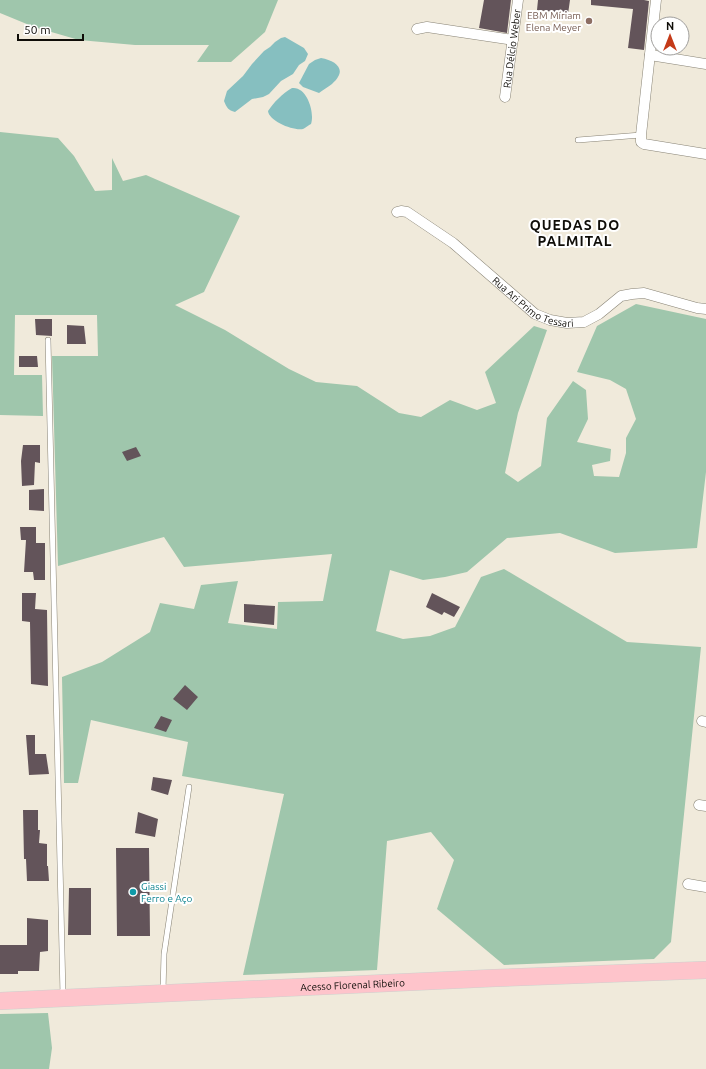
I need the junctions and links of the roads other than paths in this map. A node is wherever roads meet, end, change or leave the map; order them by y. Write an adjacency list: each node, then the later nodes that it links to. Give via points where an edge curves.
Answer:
1 (518, 0): 5 (street, Rua Délcio Weber)
2 (656, 0): 3 (street)
3 (654, 16)
4 (418, 29): 5 (street, via 428,27)
5 (513, 40): 9 (street, Rua Délcio Weber)
6 (650, 55): 10 (street)
7 (656, 56): 8 (street)
8 (706, 64)
9 (505, 97)
10 (640, 136): 11 (lane); 12 (street, via 644,144)
11 (578, 140)
12 (706, 154)
13 (397, 212): 14 (street, Rua Ari Primo Tessari, via 407,212 453,244 535,314 550,320 584,322 599,314 621,296 644,293)
14 (706, 309)
15 (48, 340): 21 (lane)
16 (189, 787): 20 (lane, via 164,954)
17 (688, 884): 18 (street)
18 (706, 887)
19 (706, 970): 20 (highway, Acesso Florenal Ribeiro)
20 (163, 994): 21 (highway, Acesso Florenal Ribeiro)
21 (63, 998): 22 (highway, Acesso Florenal Ribeiro)
22 (0, 1001)

